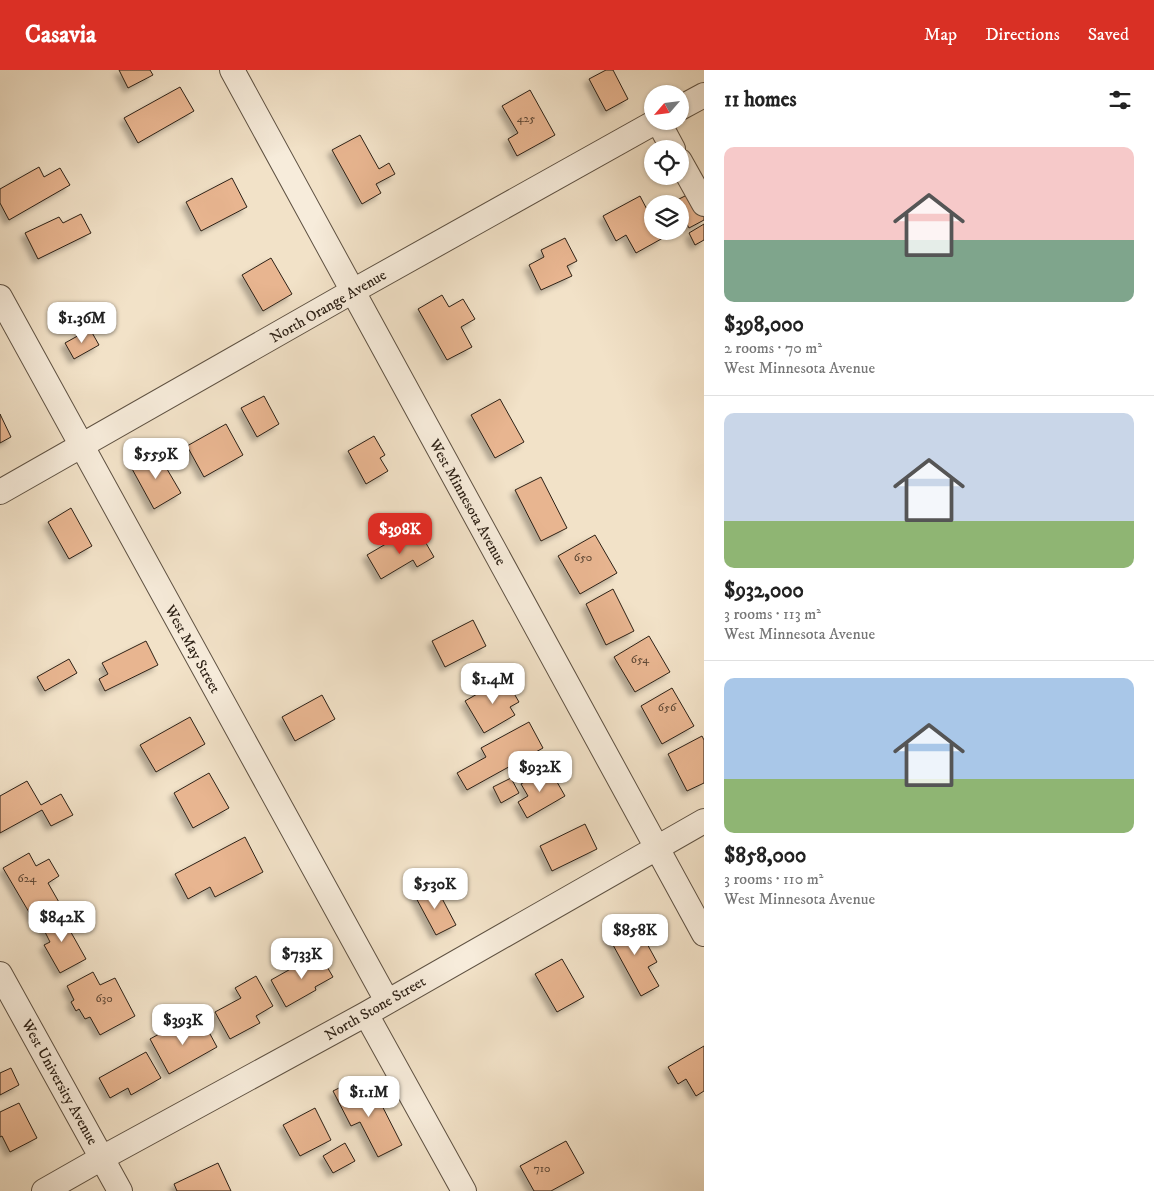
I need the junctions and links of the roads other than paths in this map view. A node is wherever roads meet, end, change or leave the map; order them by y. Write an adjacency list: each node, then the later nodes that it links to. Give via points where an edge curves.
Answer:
1 (232, 70): 7 (street, West Minnesota Avenue)
2 (704, 95): 3 (street)
3 (689, 103)
4 (644, 128): 7 (street, North Orange Avenue)
5 (689, 177): 6 (street)
6 (704, 204)
7 (353, 291): 9 (street, North Orange Avenue); 12 (street, West Minnesota Avenue)
8 (0, 297): 9 (street, West May Street)
9 (82, 446): 10 (street, North Orange Avenue); 15 (street, West May Street)
10 (0, 492)
11 (704, 821): 12 (street, North Stone Street)
12 (657, 848): 13 (street, West Minnesota Avenue); 15 (street, North Stone Street)
13 (704, 934)
14 (0, 974): 17 (street, West University Avenue)
15 (387, 1001): 16 (street, North Stone Street)
16 (366, 1014): 17 (street, North Stone Street); 20 (street)
17 (102, 1158): 18 (street, North Stone Street); 19 (street, West University Avenue)
18 (44, 1191)
19 (120, 1191)
20 (464, 1191)

